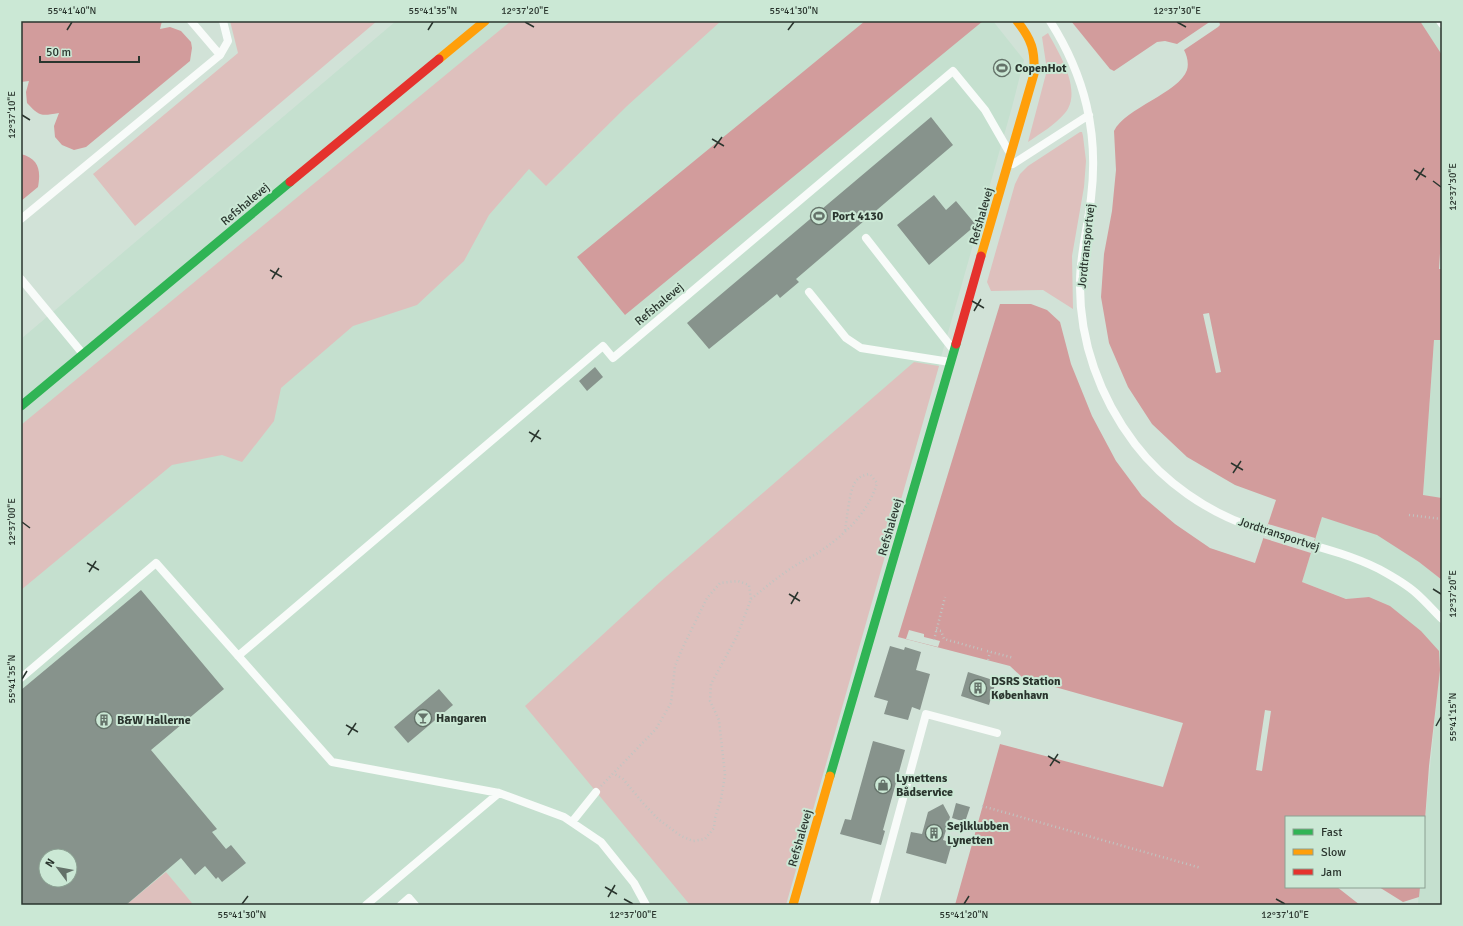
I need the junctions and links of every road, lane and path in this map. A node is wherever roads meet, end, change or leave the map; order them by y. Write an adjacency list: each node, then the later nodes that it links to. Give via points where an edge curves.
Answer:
1 (191, 21): 8 (lane)
2 (223, 21): 8 (lane, via 228,41)
3 (485, 21): 17 (street, Refshalevej)
4 (1017, 21): 10 (street, Refshalevej, via 1028,33 1035,50 1034,74)
5 (1050, 21): 9 (lane, Jordtransportvej, via 1076,69)
6 (1440, 21): 7 (lane)
7 (1442, 24)
8 (220, 55): 12 (lane)
9 (1089, 115): 11 (lane); 25 (lane, Jordtransportvej, via 1093,151 1091,197 1080,281 1081,308 1089,354 1101,388 1135,444 1161,472 1192,497 1252,527 1356,559 1379,569 1415,592)
10 (1011, 156): 11 (street, Refshalevej); 29 (lane, Refshalevej, via 985,110 953,71 613,358 603,346)
11 (1007, 168): 16 (street, Refshalevej)
12 (21, 219)
13 (866, 238): 16 (lane)
14 (21, 279): 17 (lane)
15 (809, 292): 18 (lane, via 846,338 862,348)
16 (954, 350): 18 (street, Refshalevej)
17 (83, 354): 19 (street, Refshalevej)
18 (951, 362): 44 (street, Refshalevej)
19 (21, 406)
20 (1409, 515): 21 (path)
21 (1442, 519)
22 (845, 531): 22 (path, via 861,515 874,495 877,483 870,474 863,475 855,482); 24 (path)
23 (945, 597): 26 (path)
24 (751, 599): 34 (path, via 749,585 738,581 720,583 707,598 675,666 671,703 656,729); 34 (path, via 737,636 711,684 710,701 719,720 725,775 714,828 705,839 693,841 681,836 658,819 623,779)
25 (1442, 618)
26 (936, 630): 27 (path); 28 (path, via 941,631 944,639)
27 (934, 640)
28 (987, 651): 30 (path); 31 (path)
29 (238, 656): 32 (lane, via 156,563); 36 (lane, via 332,762)
30 (1014, 658)
31 (988, 660)
32 (21, 678)
33 (997, 733): 45 (lane, via 926,714)
34 (613, 773): 35 (path)
35 (596, 792): 38 (lane)
36 (499, 793): 38 (lane); 40 (lane)
37 (982, 806): 39 (path)
38 (572, 822): 43 (lane, via 601,842 634,883)
39 (1201, 868)
40 (366, 905)
41 (401, 905): 42 (lane, via 410,898)
42 (415, 905)
43 (646, 905)
44 (794, 905)
45 (874, 905)

